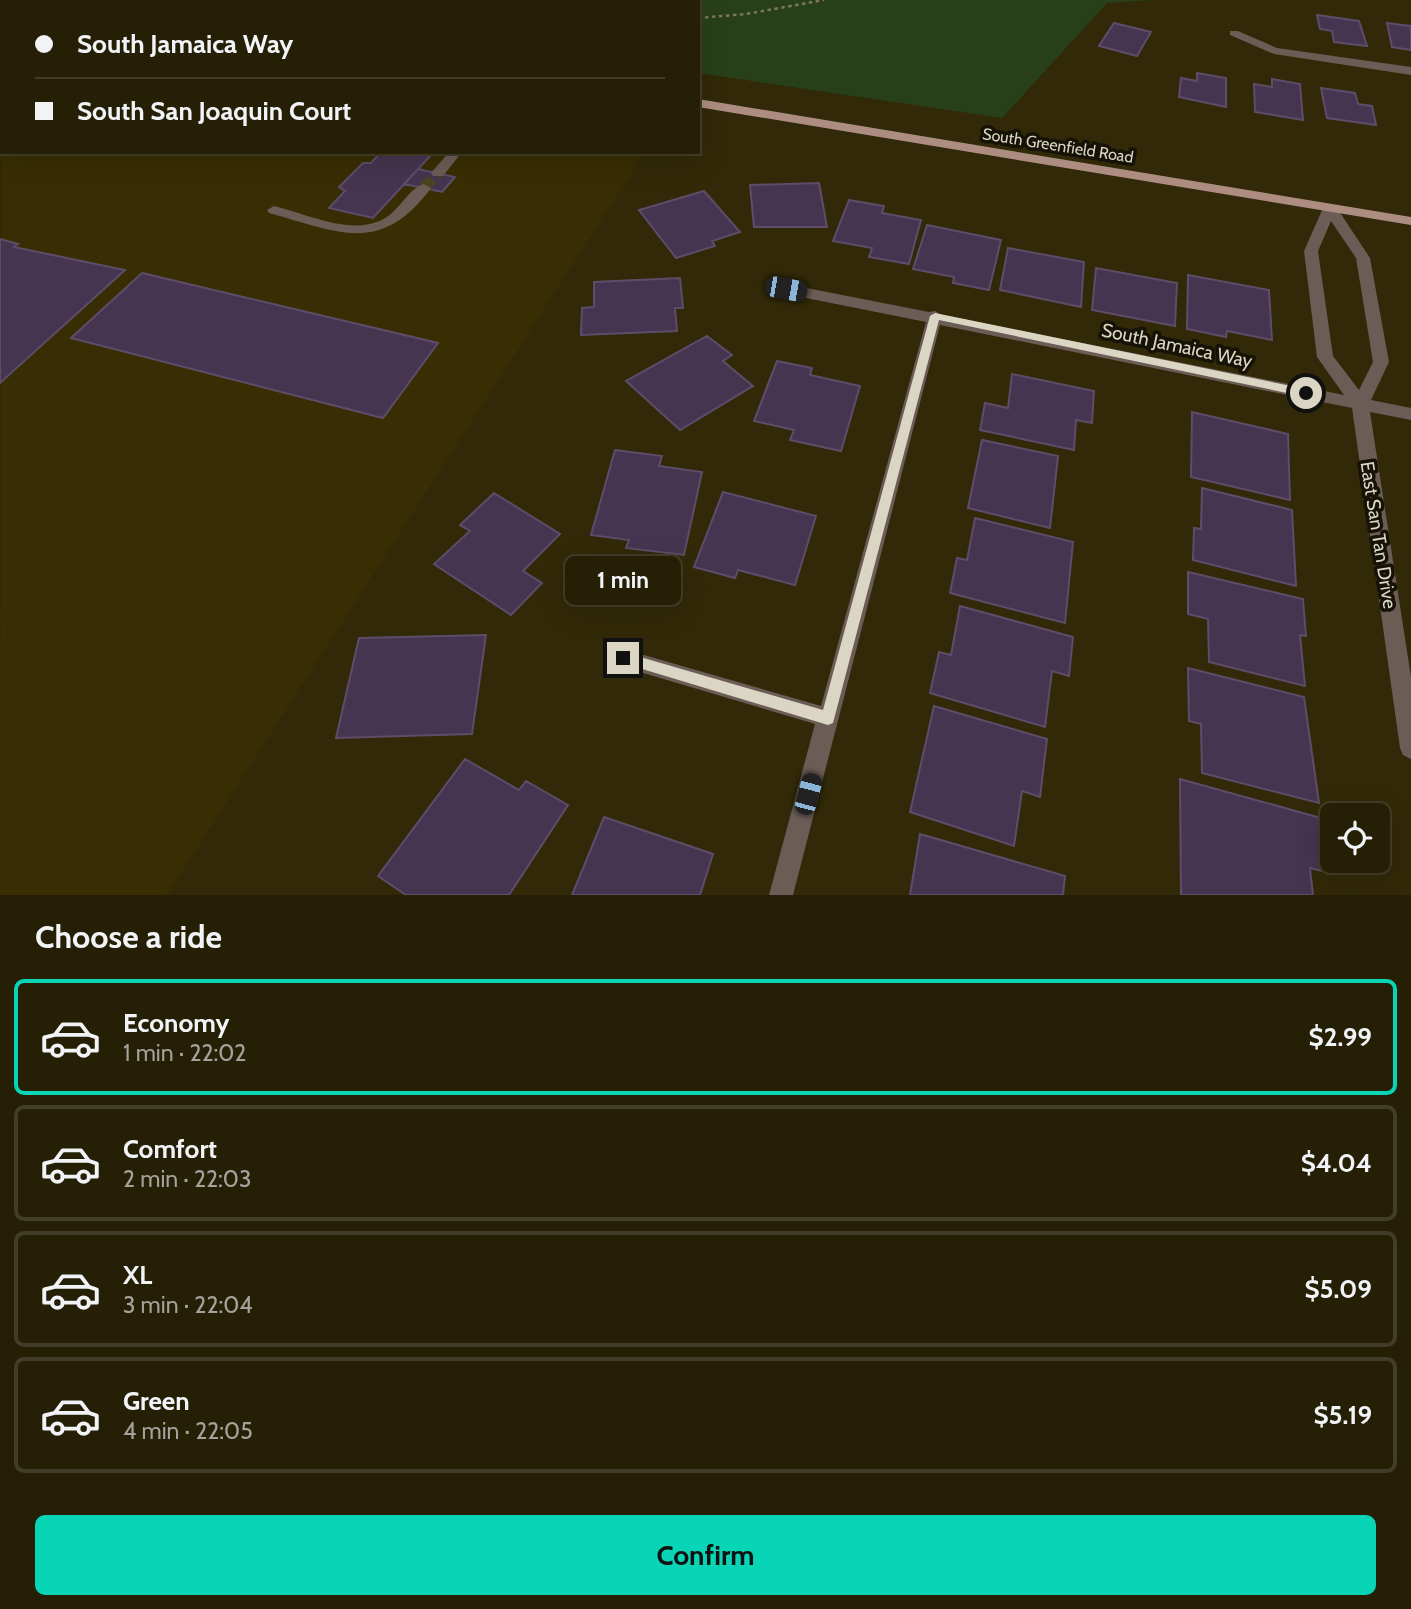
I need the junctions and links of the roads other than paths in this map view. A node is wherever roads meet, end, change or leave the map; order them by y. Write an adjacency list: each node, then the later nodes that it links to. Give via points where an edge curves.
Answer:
1 (1234, 33): 2 (street, via 1274,51)
2 (1411, 71)
3 (700, 103): 7 (main road, South Greenfield Road)
4 (454, 154): 5 (street)
5 (438, 173)
6 (424, 188): 8 (street, via 401,216 375,230 359,231)
7 (1330, 208): 9 (main road, South Greenfield Road); 12 (street, via 1363,258 1381,362); 12 (street, East San Tan Drive, via 1311,251 1325,357)
8 (274, 210)
9 (1411, 221)
10 (786, 289): 11 (street, South Jamaica Way)
11 (935, 316): 12 (street, South Jamaica Way); 15 (street)
12 (1360, 404): 13 (street, South Jamaica Way); 16 (street, East San Tan Drive)
13 (1411, 414)
14 (623, 658): 15 (street)
15 (828, 718): 17 (street)
16 (1411, 748)
17 (781, 895)

